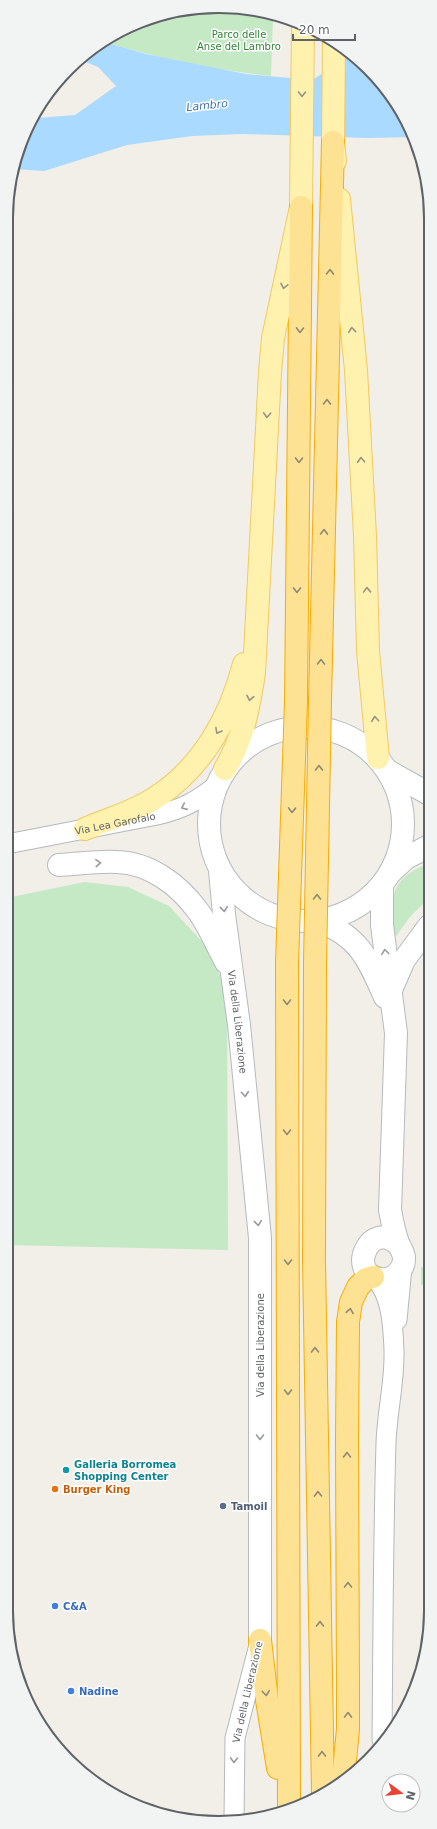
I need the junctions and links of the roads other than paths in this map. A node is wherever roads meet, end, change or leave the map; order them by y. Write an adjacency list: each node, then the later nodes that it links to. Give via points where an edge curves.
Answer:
1 (303, 32): 4 (main road, one-way to 4)
2 (334, 54): 3 (main road)
3 (333, 142): 6 (main road, one-way to 3, via 368,651 356,370); 29 (highway, one-way to 3, bridge, via 314,1260 320,701)
4 (301, 207): 5 (main road, one-way to 5, via 273,338); 30 (highway, one-way to 30, bridge, via 296,701 287,963)
5 (262, 545): 7 (main road, one-way to 7, via 250,699 241,739); 9 (main road, one-way to 9, via 248,649 235,693 213,740 177,782 154,799)
6 (383, 765): 7 (main road, via 362,744 346,735 310,726 285,728 262,737 241,750); 8 (main road); 14 (main road, via 396,787 402,805 404,824 402,843)
7 (221, 777): 9 (street, Via Lea Garofalo, one-way to 9, via 200,800 181,809); 13 (main road, via 211,801 209,816 209,835)
8 (424, 791)
9 (85, 829): 10 (street, Via Lea Garofalo)
10 (13, 843)
11 (424, 849): 14 (main road, via 406,858)
12 (59, 865): 17 (main road, one-way to 17, via 117,862 138,865 158,874 175,886 198,911)
13 (220, 871): 15 (main road, via 236,892 264,913 284,920); 17 (main road, Via della Liberazione, one-way to 17)
14 (386, 879): 15 (main road, via 361,905 346,913); 18 (main road, one-way to 14, via 382,925)
15 (319, 921): 19 (main road, via 336,928 354,941 374,973)
16 (424, 933): 18 (main road, via 404,960)
17 (233, 976): 26 (main road, Via della Liberazione, one-way to 26, via 260,1238)
18 (391, 990): 19 (main road)
19 (394, 1018): 20 (main road, via 396,1032)
20 (390, 1175): 21 (main road, via 387,1200); 22 (main road, via 390,1210)
21 (369, 1244): 22 (main road, via 384,1238); 24 (main road, via 363,1253 363,1260 366,1270)
22 (399, 1245): 23 (main road, via 404,1257)
23 (402, 1267): 24 (main road, via 393,1277); 25 (street)
24 (374, 1277): 25 (street, via 380,1283 387,1299); 28 (highway, one-way to 24, via 348,1729 348,1322 351,1302 358,1287 366,1279)
25 (394, 1351): 27 (street, via 386,1442)
26 (260, 1640): 31 (highway, one-way to 31); 32 (street, Via della Liberazione, one-way to 32, via 235,1738)
27 (382, 1736)
28 (344, 1774)
29 (323, 1787)
30 (289, 1803)
31 (284, 1805)
32 (234, 1816)

